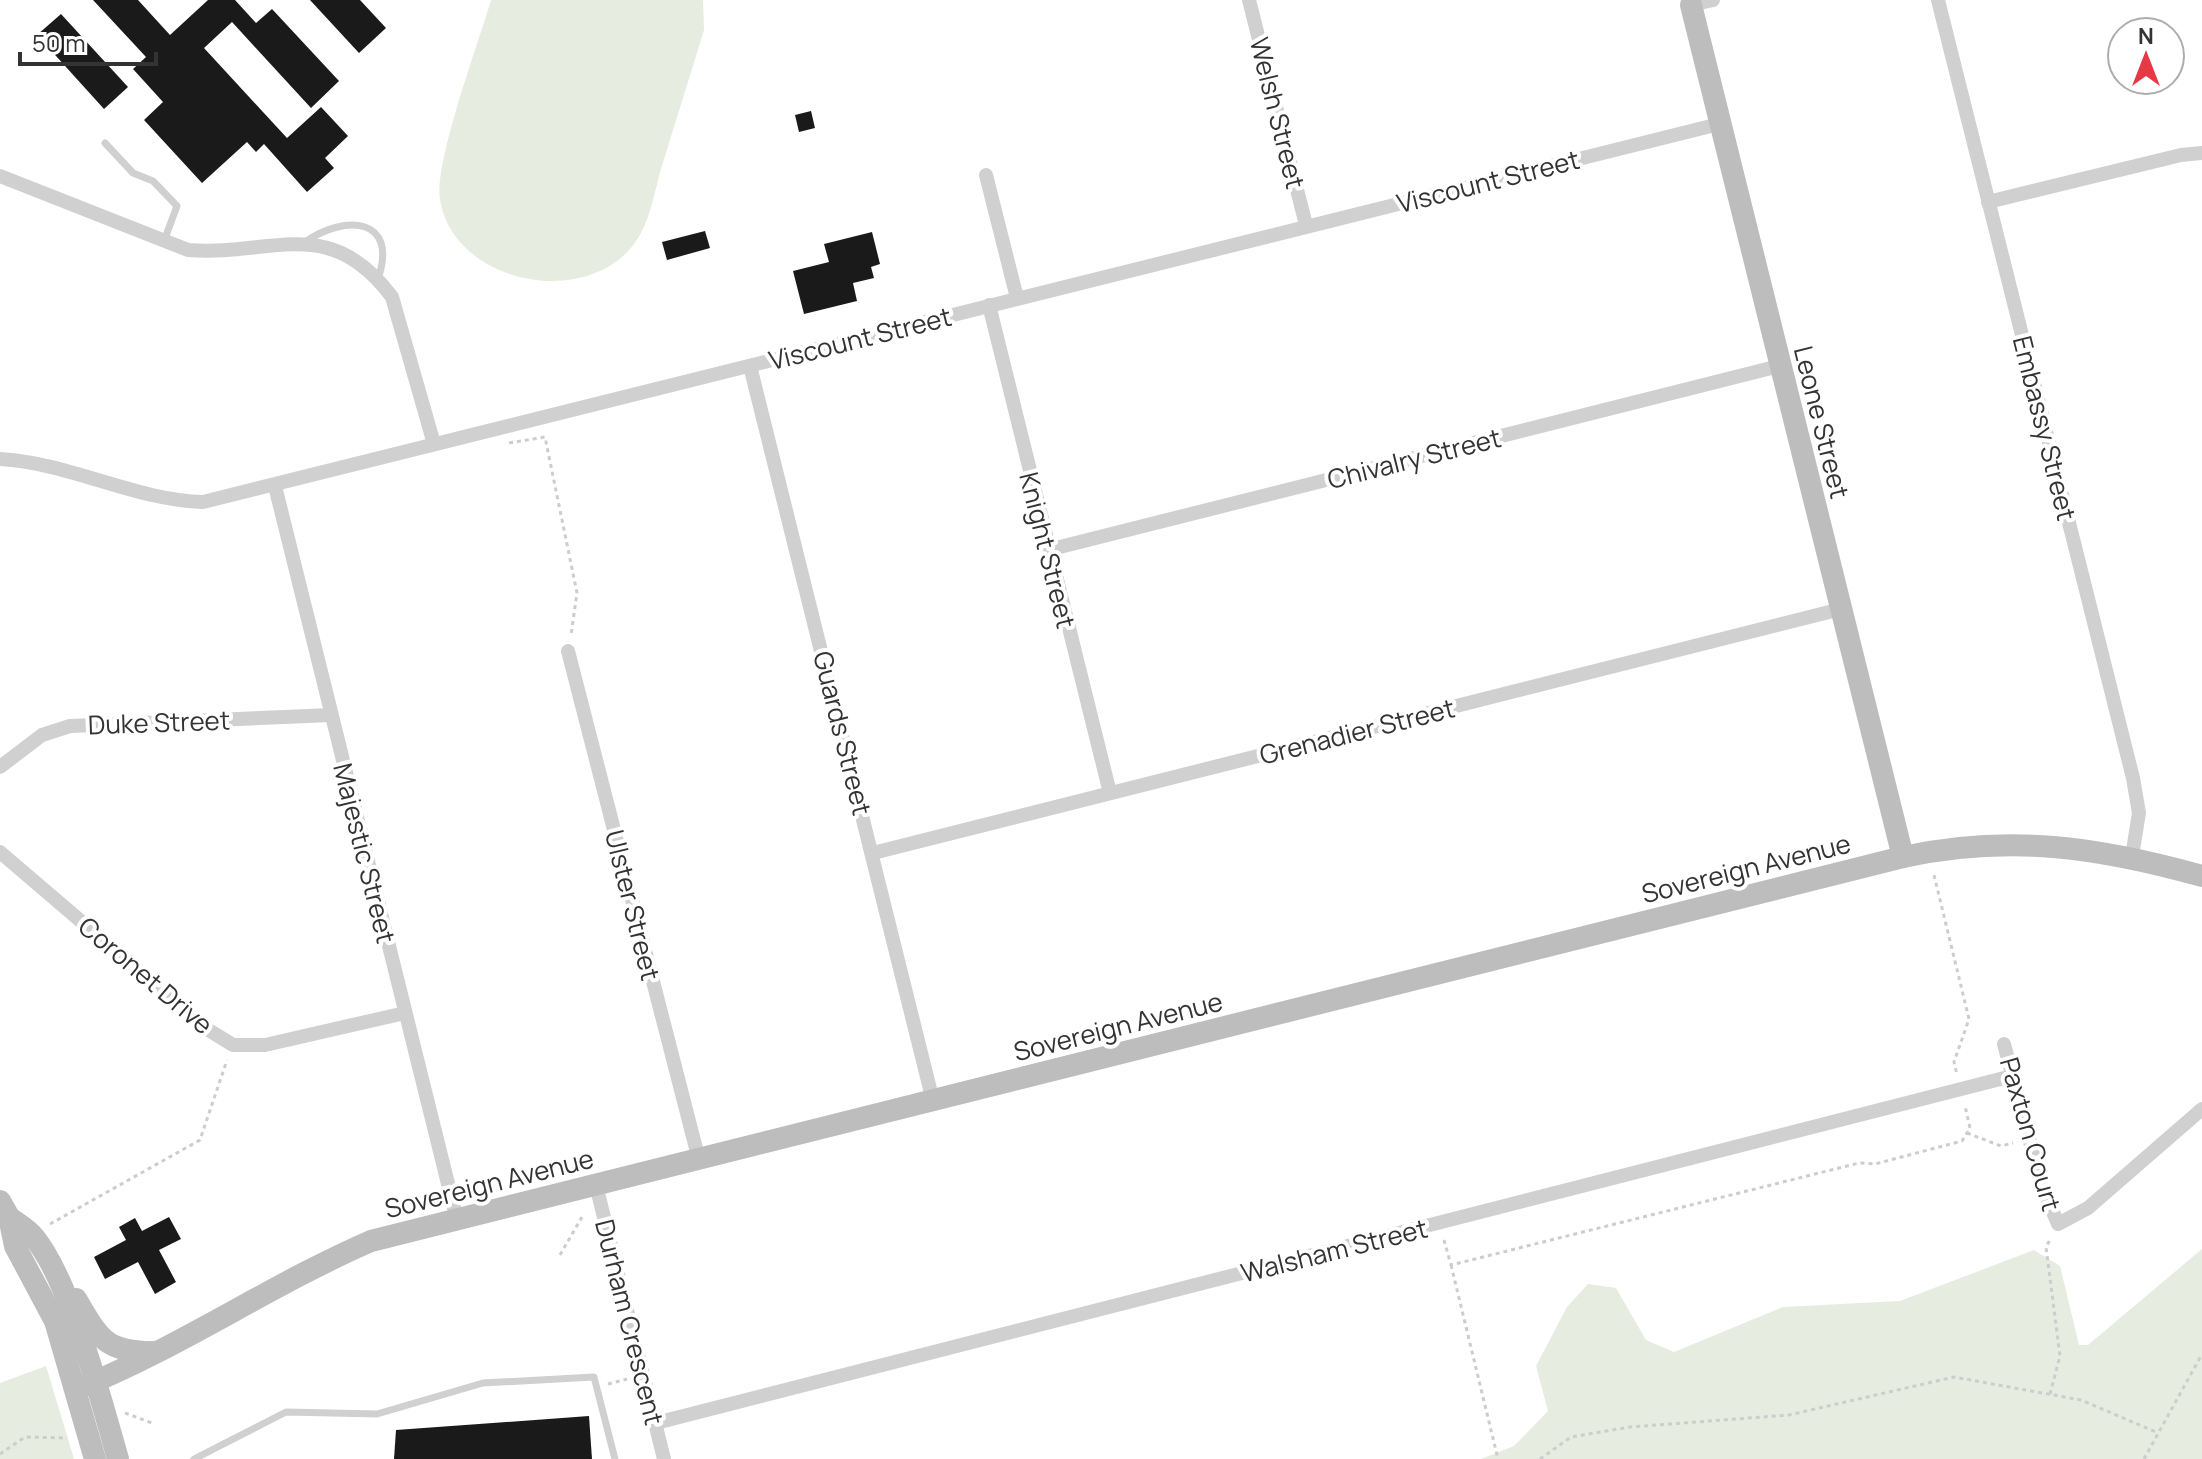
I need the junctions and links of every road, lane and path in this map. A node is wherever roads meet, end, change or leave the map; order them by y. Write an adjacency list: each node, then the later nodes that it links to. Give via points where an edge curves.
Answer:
1 (1249, 0): 11 (street, Welsh Street)
2 (1713, 0): 4 (street)
3 (1938, 0): 10 (street, Embassy Street)
4 (1690, 3): 5 (street, Leone Street)
5 (1719, 124): 11 (street, Viscount Street); 18 (street, Leone Street)
6 (105, 143): 12 (lane, via 133,173 153,181 177,206)
7 (2202, 153): 10 (street)
8 (986, 175): 15 (street)
9 (0, 176): 12 (street)
10 (1988, 202): 31 (street, Embassy Street, via 2136,789 2139,823)
11 (1306, 225): 15 (street, Viscount Street)
12 (164, 241): 13 (street, via 220,253)
13 (305, 242): 14 (street, via 354,260); 14 (lane, via 338,226 371,228 386,257)
14 (378, 279): 20 (street, via 401,319)
15 (1017, 298): 16 (street, Viscount Street)
16 (989, 305): 17 (street, Viscount Street); 23 (street, Knight Street)
17 (750, 366): 19 (street, Viscount Street); 30 (street, Guards Street)
18 (1779, 366): 23 (street, Chivalry Street); 24 (street, Leone Street)
19 (505, 427): 20 (street, Viscount Street); 25 (path, via 509,445 545,437 577,593)
20 (434, 444): 22 (street, Viscount Street)
21 (0, 459): 22 (street, Viscount Street, via 184,501 203,502)
22 (275, 486): 26 (street, Majestic Street)
23 (1048, 550): 28 (street, Knight Street)
24 (1841, 609): 28 (street, Grenadier Street); 32 (street, Leone Street)
25 (568, 651): 45 (street, Ulster Street)
26 (331, 715): 27 (street, Duke Street, via 70,726 42,735); 35 (street, Majestic Street)
27 (0, 767)
28 (1110, 793): 30 (street, Grenadier Street)
29 (0, 852): 37 (street, Coronet Drive, via 207,1029)
30 (873, 853): 40 (street, Guards Street)
31 (2132, 856): 32 (street, Sovereign Avenue, via 1985,844); 34 (street, Sovereign Avenue)
32 (1903, 857): 40 (street, Sovereign Avenue)
33 (1934, 875): 39 (path, via 1969,1019 1954,1062)
34 (2202, 876)
35 (405, 1013): 37 (street, Coronet Drive, via 265,1045); 49 (street, Majestic Street)
36 (2004, 1044): 38 (street, Paxton Court)
37 (233, 1045): 51 (path, via 200,1140)
38 (2012, 1076): 50 (street, Paxton Court, via 2041,1183); 62 (street, Walsham Street)
39 (1959, 1080)
40 (933, 1101): 45 (street, Sovereign Avenue)
41 (1964, 1103): 43 (path)
42 (2202, 1109): 50 (street, via 2088,1208)
43 (1967, 1133): 44 (path, via 2001,1146); 54 (path, via 1962,1141 1875,1164 1859,1163)
44 (2019, 1141)
45 (699, 1160): 46 (street, Sovereign Avenue)
46 (596, 1185): 49 (street, Sovereign Avenue); 58 (street, Durham Crescent)
47 (3, 1214): 51 (street); 59 (street)
48 (582, 1217): 53 (path)
49 (457, 1220): 56 (street, Sovereign Avenue, via 371,1241 327,1260)
50 (2058, 1224): 61 (path, via 2046,1247 2060,1356)
51 (33, 1236): 55 (street)
52 (1444, 1240): 54 (path)
53 (560, 1255)
54 (1451, 1265): 71 (path)
55 (58, 1281): 56 (street, via 76,1298 98,1336 115,1349); 59 (street)
56 (153, 1352): 59 (street, Sovereign Avenue)
57 (2202, 1354): 63 (path)
58 (643, 1375): 60 (path); 62 (street, Durham Crescent)
59 (86, 1385): 64 (street); 67 (street)
60 (596, 1387): 68 (lane, via 594,1377 483,1383 377,1414 286,1412); 69 (lane)
61 (2050, 1394): 63 (path, via 2081,1400); 72 (path, via 1954,1377 1789,1415 1630,1427 1571,1437)
62 (656, 1423): 70 (street, Durham Crescent)
63 (2156, 1432): 73 (path)
64 (89, 1433): 65 (path, via 75,1438 25,1437); 66 (street)
65 (0, 1454)
66 (95, 1459)
67 (118, 1459)
68 (194, 1459)
69 (615, 1459)
70 (664, 1459)
71 (1498, 1459)
72 (1540, 1459)
73 (2144, 1459)

